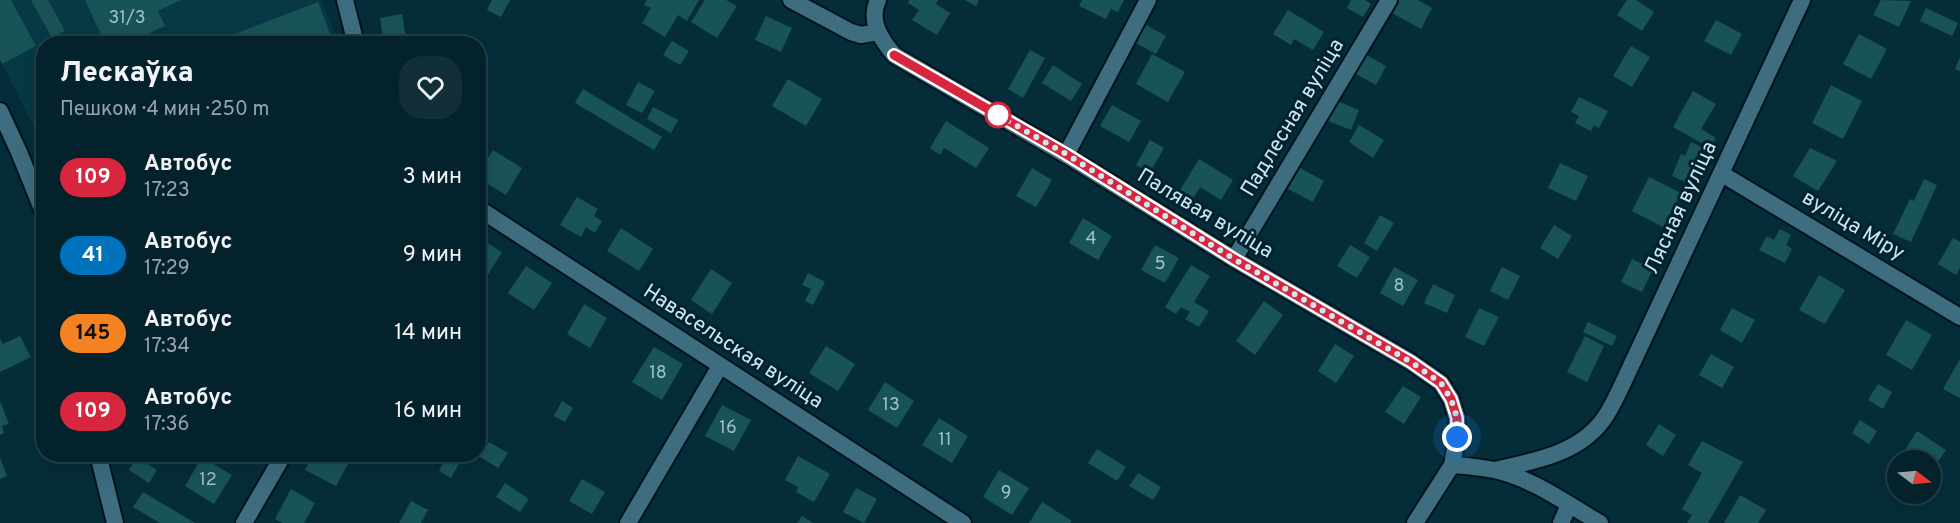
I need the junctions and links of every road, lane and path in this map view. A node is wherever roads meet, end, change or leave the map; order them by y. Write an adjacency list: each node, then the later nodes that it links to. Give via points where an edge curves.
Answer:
1 (345, 0): 8 (street)
2 (791, 0): 7 (street, via 851,32)
3 (878, 0): 7 (street)
4 (1148, 0): 10 (street)
5 (1389, 0): 14 (street, Падлесная вуліца)
6 (1803, 0): 11 (street, Лясная вуліца)
7 (878, 32): 10 (street, Палявая вуліца, via 894,55)
8 (354, 36)
9 (0, 111): 12 (street)
10 (1066, 154): 14 (street, Палявая вуліца)
11 (1722, 174): 15 (street, вуліца Міру); 20 (street, Лясная вуліца, via 1603,420 1593,432 1562,452)
12 (36, 186)
13 (486, 213): 16 (street, Навасельская вуліца)
14 (1234, 259): 19 (street, Палявая вуліца, via 1441,383 1457,418)
15 (1960, 317)
16 (720, 366): 24 (street); 25 (street, Навасельская вуліца)
17 (100, 462): 22 (street)
18 (279, 462): 23 (street)
19 (1452, 465): 20 (street); 26 (street)
20 (1495, 470): 21 (street)
21 (1569, 505): 27 (street); 28 (street)
22 (115, 523)
23 (244, 523)
24 (628, 523)
25 (963, 523)
26 (1415, 523)
27 (1561, 523)
28 (1600, 523)

